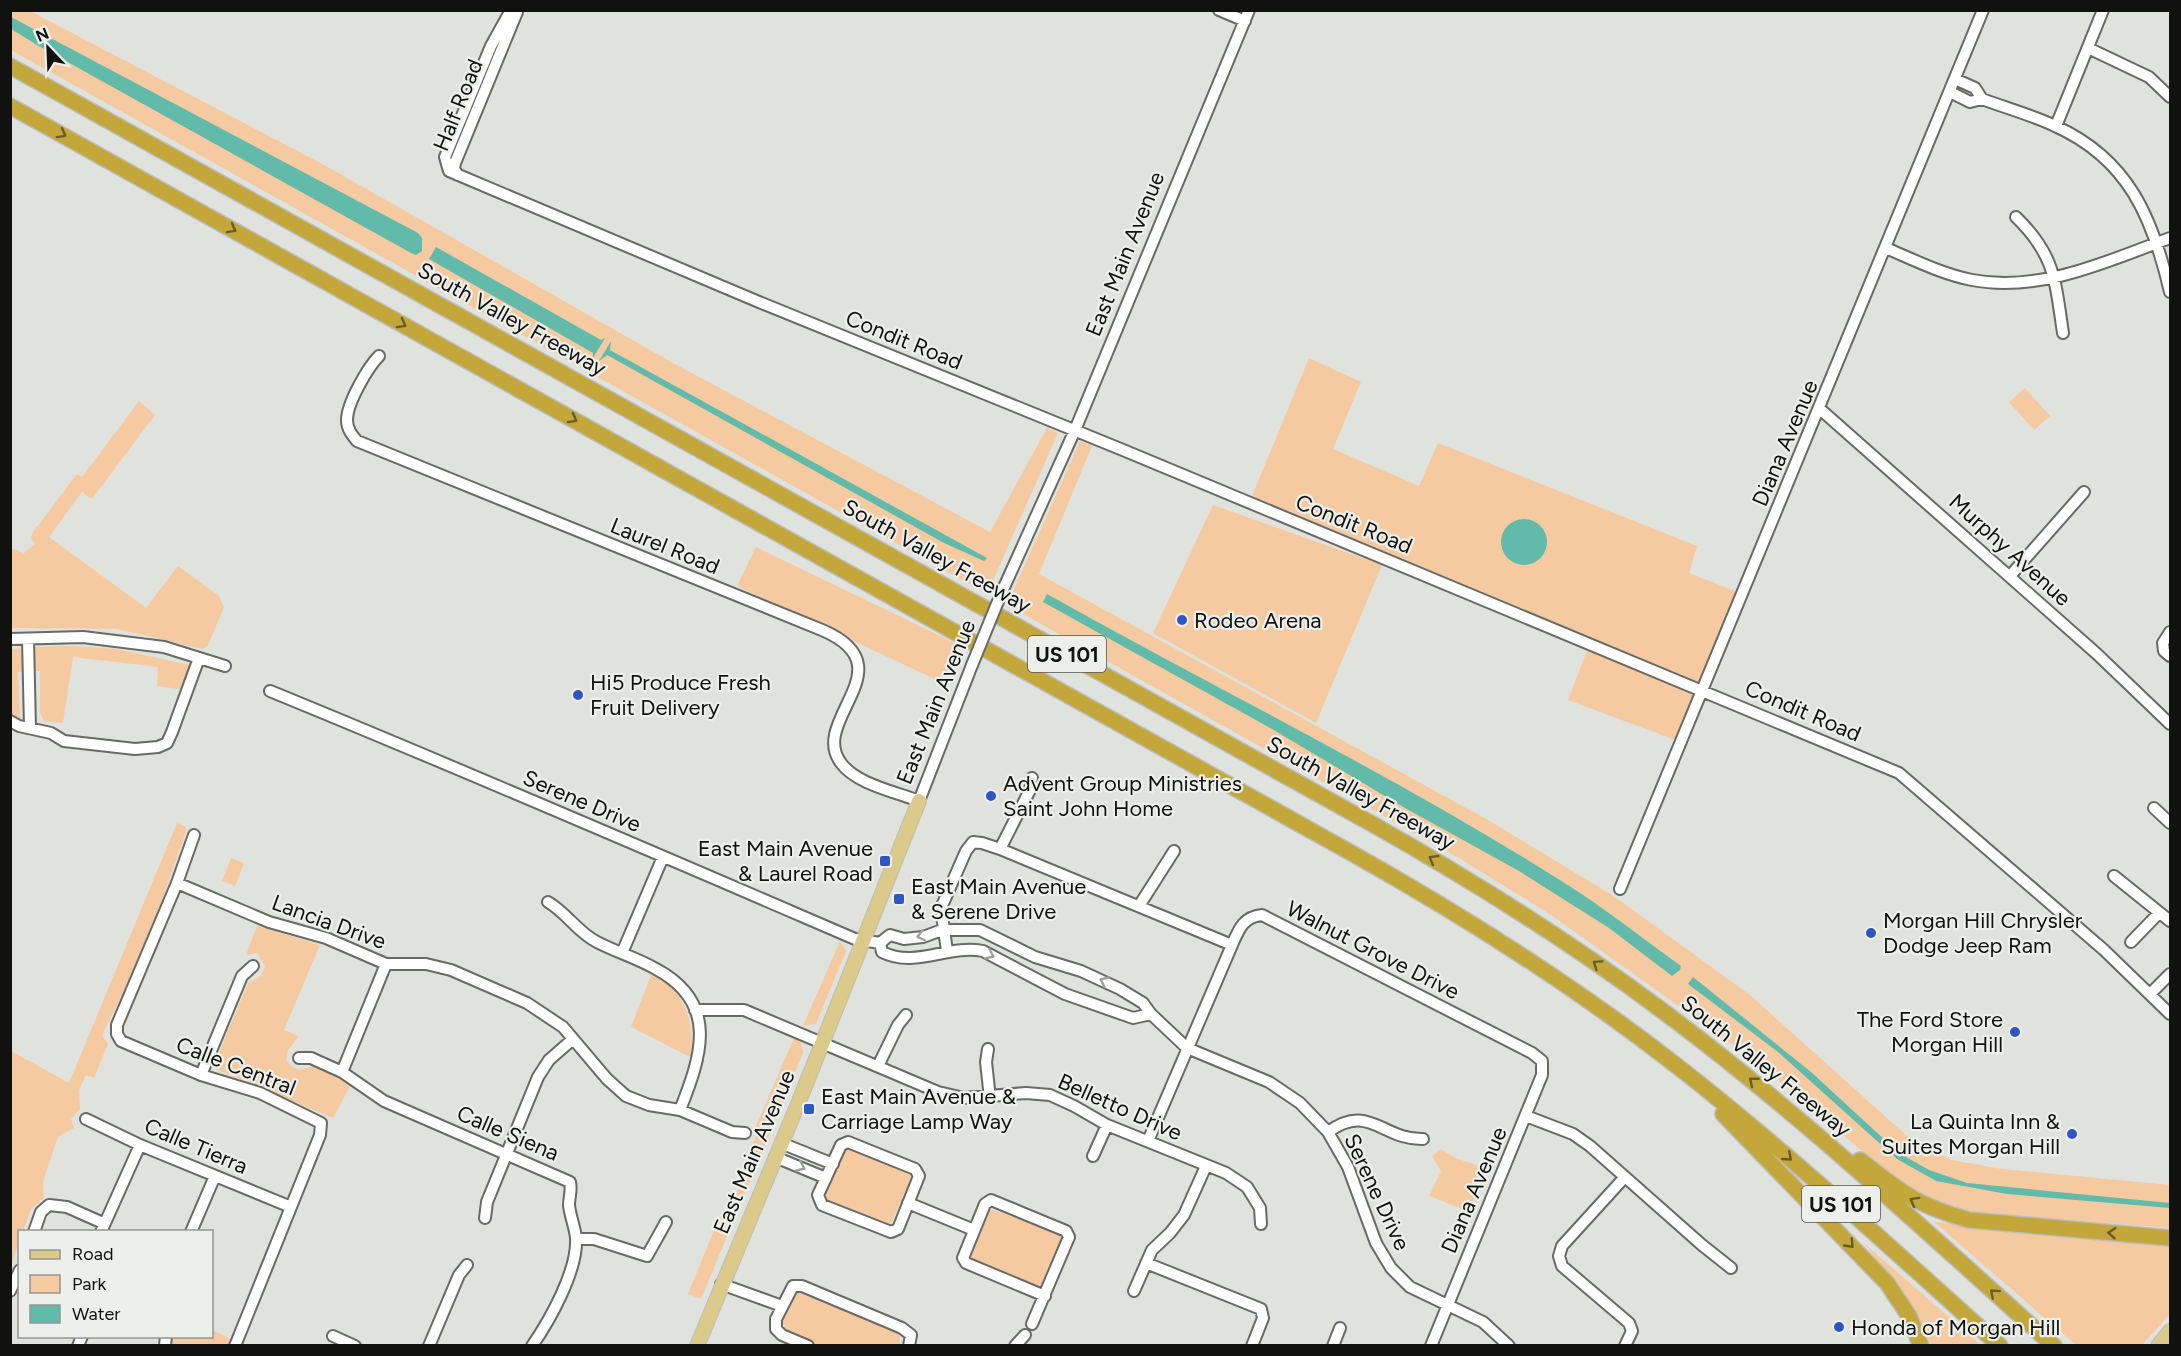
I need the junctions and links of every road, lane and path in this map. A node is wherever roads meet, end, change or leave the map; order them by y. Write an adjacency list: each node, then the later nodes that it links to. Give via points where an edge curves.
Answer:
1 (511, 10): 15 (street, Half Road, via 491,46 445,157 449,171)
2 (518, 10): 15 (street, Half Road, via 455,163)
3 (1219, 10): 6 (street)
4 (1983, 10): 9 (street, Diana Avenue)
5 (2103, 10): 7 (street)
6 (1247, 16): 25 (street, East Main Avenue)
7 (2088, 48): 11 (street, via 2149,76); 14 (street)
8 (10, 66): 80 (highway, South Valley Freeway / US 101, one-way to 8, via 1625,983 1415,848)
9 (1955, 79): 10 (street, Diana Avenue); 12 (street, via 1975,88)
10 (1950, 92): 12 (street, via 1970,102); 19 (street, Diana Avenue)
11 (2170, 97)
12 (1982, 99): 14 (street)
13 (10, 106): 76 (highway, US 101, one-way to 76, via 1397,879 1520,954)
14 (2056, 126): 18 (street, via 2088,144 2112,166 2147,215)
15 (458, 175): 25 (street, Condit Road)
16 (2016, 217): 20 (street, via 2043,246)
17 (2170, 238): 18 (street)
18 (2158, 243): 20 (street); 21 (street)
19 (1886, 248): 20 (street, via 1971,280 2010,283); 24 (street, Diana Avenue)
20 (2054, 278): 22 (street)
21 (2170, 292)
22 (2063, 333)
23 (379, 356): 40 (street, Laurel Road, via 370,365 349,412 350,431 357,441 837,637 855,655 859,667 835,740 840,763 865,780)
24 (1820, 409): 27 (street, Murphy Avenue); 34 (street, Diana Avenue)
25 (1075, 430): 34 (street, Condit Road); 40 (street, East Main Avenue, bridge, via 1001,594)
26 (2084, 492): 27 (street)
27 (2010, 576): 37 (street, Murphy Avenue)
28 (2170, 632): 31 (street, via 2163,644)
29 (10, 639): 30 (street)
30 (28, 639): 32 (street, via 83,637 164,647); 38 (street)
31 (2170, 656)
32 (199, 658): 33 (street); 38 (street, via 167,743 158,747 135,749 64,741)
33 (225, 666)
34 (1702, 690): 49 (street, Diana Avenue); 64 (street, Condit Road, via 1899,773)
35 (270, 691): 46 (street, Serene Drive)
36 (10, 721): 38 (street)
37 (2170, 724)
38 (30, 728)
39 (1032, 778): 44 (street, via 1030,790)
40 (919, 801): 55 (main road, East Main Avenue)
41 (2154, 808): 42 (street)
42 (2169, 818)
43 (194, 835): 48 (street, Calle Central)
44 (1000, 849): 51 (street); 54 (street, via 972,842 966,850 941,908)
45 (1174, 851): 51 (street)
46 (663, 857): 55 (street, Serene Drive); 60 (street)
47 (2114, 876): 52 (street)
48 (177, 883): 61 (street, Lancia Drive, via 268,922 326,938); 78 (street, Calle Central, via 117,1025 117,1034 121,1041)
49 (1620, 889)
50 (548, 902): 60 (street, via 580,932)
51 (1139, 906): 58 (street)
52 (2159, 913): 53 (street); 56 (street)
53 (2170, 921)
54 (942, 930): 57 (street, Serene Drive, one-way to 57, via 914,938 890,935); 59 (street); 66 (street, Serene Drive, one-way to 54, via 1143,1003 1081,971 1035,957 980,930)
55 (864, 940): 57 (street, Serene Drive); 70 (main road, East Main Avenue)
56 (2131, 942)
57 (880, 943): 59 (street, Serene Drive, via 882,952 904,960)
58 (1232, 945): 71 (street); 73 (street, Walnut Grove Drive, via 1242,924 1251,916 1262,915)
59 (947, 951): 66 (street, Serene Drive, one-way to 66, via 983,951 1065,994 1133,1018)
60 (622, 953): 65 (street, via 675,981)
61 (386, 964): 69 (street, Lancia Drive, via 426,964 451,970 544,1012); 77 (street)
62 (253, 966): 78 (street, via 242,976)
63 (2170, 974): 64 (street)
64 (2150, 994): 67 (street, Condit Road)
65 (695, 1010): 70 (street, Belletto Drive, via 744,1010); 81 (street, via 700,1025 699,1059)
66 (1151, 1014): 71 (street, Serene Drive)
67 (2170, 1014)
68 (906, 1015): 75 (street)
69 (573, 1039): 81 (street, Lancia Drive, via 626,1096); 91 (street, via 549,1060 538,1077)
70 (822, 1041): 75 (street, Belletto Drive); 89 (main road, East Main Avenue)
71 (1187, 1048): 85 (street, Serene Drive, via 1269,1082 1300,1103); 88 (street)
72 (988, 1049): 79 (street)
73 (1532, 1053): 82 (street, Diana Avenue, via 1542,1061 1542,1075)
74 (299, 1058): 77 (street, Calle Siena, via 311,1058)
75 (878, 1066): 79 (street, Belletto Drive, via 938,1092)
76 (1677, 1066): 139 (highway, one-way to 139, via 1887,1283 1909,1316); 140 (highway, US 101, one-way to 140, via 1789,1158)
77 (342, 1072): 91 (street, Calle Siena, via 384,1101)
78 (201, 1075): 100 (street, Calle Central, via 260,1093 321,1123 320,1135)
79 (990, 1098): 84 (street, Belletto Drive, via 1026,1093 1050,1095)
80 (1774, 1099): 108 (highway, one-way to 80, via 1969,1220 1933,1210 1900,1193); 125 (highway, South Valley Freeway / US 101, one-way to 80)
81 (680, 1110): 86 (street, Lancia Drive, via 732,1132)
82 (1526, 1116): 98 (street, via 1573,1134); 118 (street, Diana Avenue)
83 (86, 1119): 90 (street, Calle Tierra)
84 (1107, 1125): 88 (street, Belletto Drive); 93 (street)
85 (1328, 1132): 87 (street, via 1357,1118 1411,1139); 118 (street, Serene Drive, via 1348,1167 1376,1243 1391,1269 1410,1287)
86 (745, 1133)
87 (1423, 1139)
88 (1148, 1141): 95 (street, Belletto Drive)
89 (781, 1143): 92 (main road, East Main Avenue); 94 (street)
90 (140, 1145): 96 (street, Calle Tierra); 104 (street)
91 (507, 1154): 101 (street, via 487,1202); 109 (street, Calle Siena, via 570,1182 569,1204)
92 (775, 1156): 97 (street, one-way to 97); 114 (main road, East Main Avenue)
93 (1094, 1156)
94 (832, 1164): 97 (street); 99 (street, via 841,1145 848,1142 915,1170 919,1176)
95 (1206, 1166): 103 (street, Belletto Drive, via 1247,1187 1260,1208); 110 (street, via 1184,1215 1152,1250)
96 (214, 1176): 100 (street, Calle Tierra); 106 (street)
97 (826, 1178): 99 (street, via 818,1195 822,1205 891,1232 898,1229)
98 (1624, 1178): 112 (street); 138 (street, via 1562,1246 1559,1256 1562,1266 1629,1323 1632,1331)
99 (908, 1203): 107 (street)
100 (291, 1207): 126 (street, Calle Central)
101 (485, 1218)
102 (666, 1222): 109 (street, via 647,1256 594,1239)
103 (1261, 1224)
104 (102, 1227): 105 (street, via 67,1208 49,1205 41,1212)
105 (35, 1230)
106 (192, 1230)
107 (974, 1230): 117 (street, via 963,1258 966,1263); 117 (street, via 985,1204 992,1200 1066,1231 1069,1237)
108 (2170, 1238)
109 (576, 1239): 129 (street, Calle Siena, via 571,1267 555,1308)
110 (1146, 1263): 116 (street); 134 (street, via 1261,1309 1263,1318)
111 (467, 1265): 128 (street)
112 (1731, 1268)
113 (18, 1274): 115 (street)
114 (721, 1284): 119 (street); 130 (main road, East Main Avenue)
115 (10, 1291)
116 (1134, 1291)
117 (1045, 1296): 120 (street)
118 (1448, 1305): 136 (street, Diana Avenue); 137 (street, Serene Drive, via 1483,1322)
119 (782, 1306): 131 (street, via 776,1329); 132 (street, via 794,1286 802,1286 902,1328 911,1335)
120 (1032, 1324)
121 (1340, 1328): 135 (street)
122 (2170, 1331): 141 (main road)
123 (1025, 1335): 133 (street)
124 (333, 1336): 127 (street)
125 (2051, 1343)
126 (235, 1346)
127 (355, 1346)
128 (429, 1346)
129 (532, 1346)
130 (697, 1346)
131 (808, 1346)
132 (909, 1346)
133 (1015, 1346)
134 (1252, 1346)
135 (1333, 1346)
136 (1431, 1346)
137 (1509, 1346)
138 (1625, 1346)
139 (1922, 1346)
140 (2000, 1346)
141 (2158, 1346)

